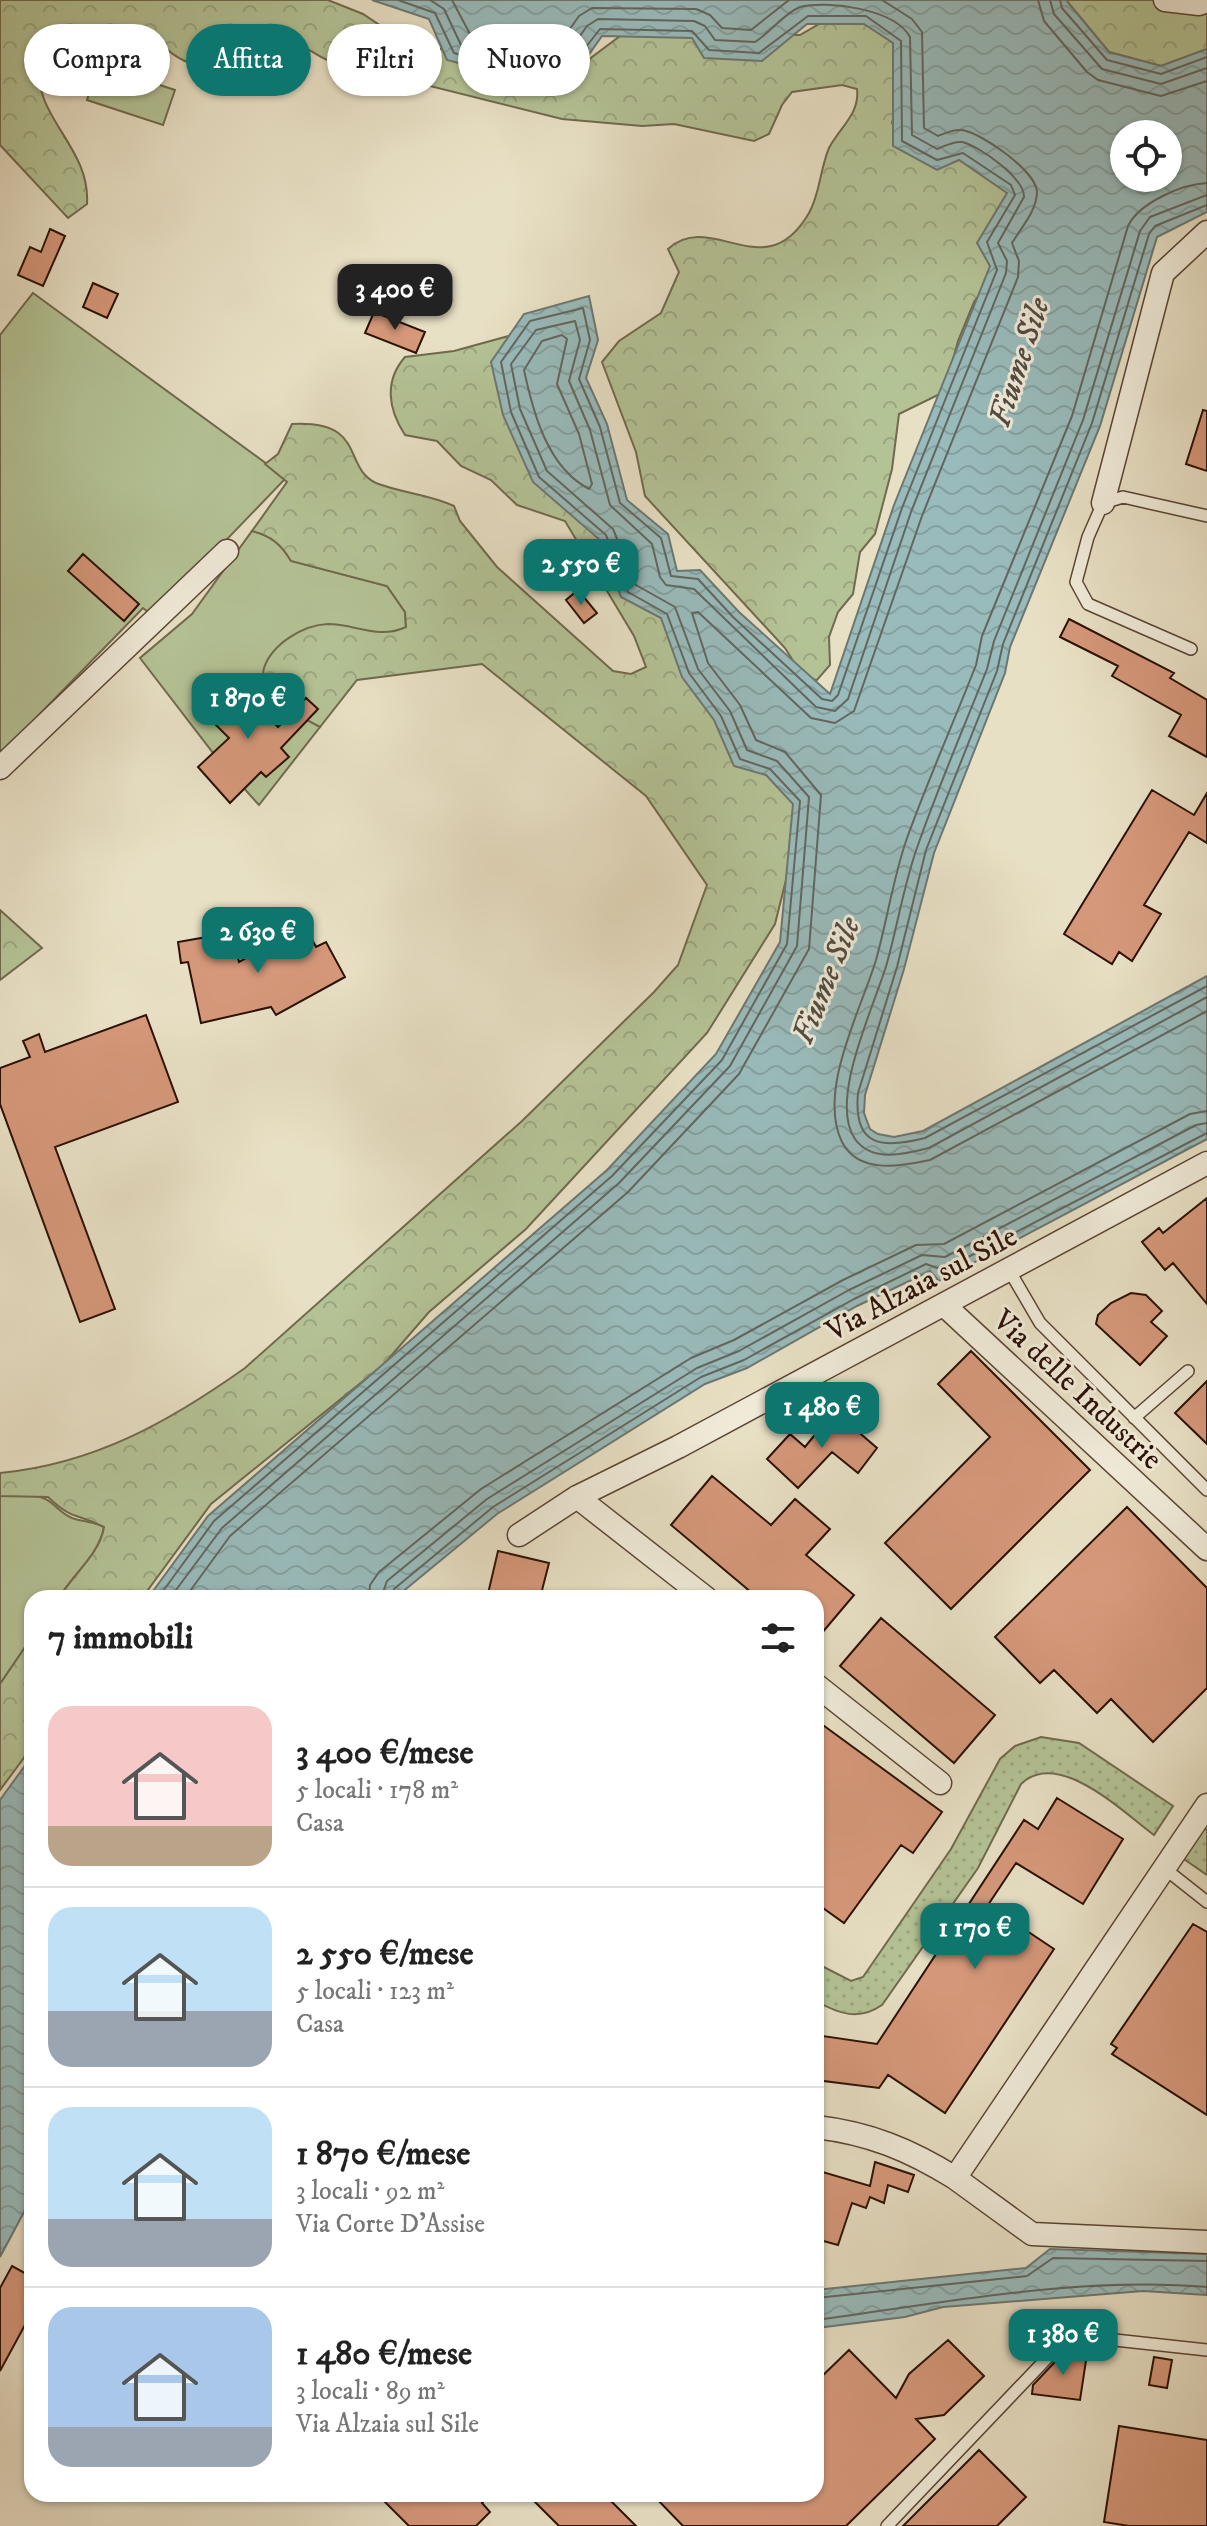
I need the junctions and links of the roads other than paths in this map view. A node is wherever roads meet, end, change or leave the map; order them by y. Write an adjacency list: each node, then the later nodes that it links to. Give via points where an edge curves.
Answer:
1 (1165, 0): 2 (street)
2 (1207, 1)
3 (1207, 232): 4 (street, via 1163,273)
4 (1103, 503): 5 (lane, via 1123,497); 7 (lane, via 1076,582 1088,604)
5 (1207, 516)
6 (227, 551): 8 (street)
7 (1191, 649)
8 (0, 768)
9 (1207, 1163): 10 (street, Via Alzaia sul Sile)
10 (1009, 1270): 11 (street, Via Alzaia sul Sile); 13 (lane, via 1040,1323)
11 (944, 1305): 15 (street, Via Alzaia sul Sile); 17 (street, Via delle Industrie)
12 (1188, 1371): 13 (lane)
13 (1134, 1418): 14 (lane)
14 (1207, 1490)
15 (577, 1497): 16 (street, Via Alzaia sul Sile); 18 (street)
16 (519, 1535)
17 (1207, 1549)
18 (696, 1590)
19 (824, 1691): 20 (street)
20 (940, 1783)
21 (1207, 1805): 22 (street)
22 (1163, 1868): 23 (lane); 25 (street)
23 (1207, 1902)
24 (824, 2129): 25 (street, via 882,2140)
25 (955, 2178): 26 (street, via 1032,2234)
26 (1207, 2242)
27 (1207, 2350): 28 (lane, via 1069,2335)
28 (887, 2526)

